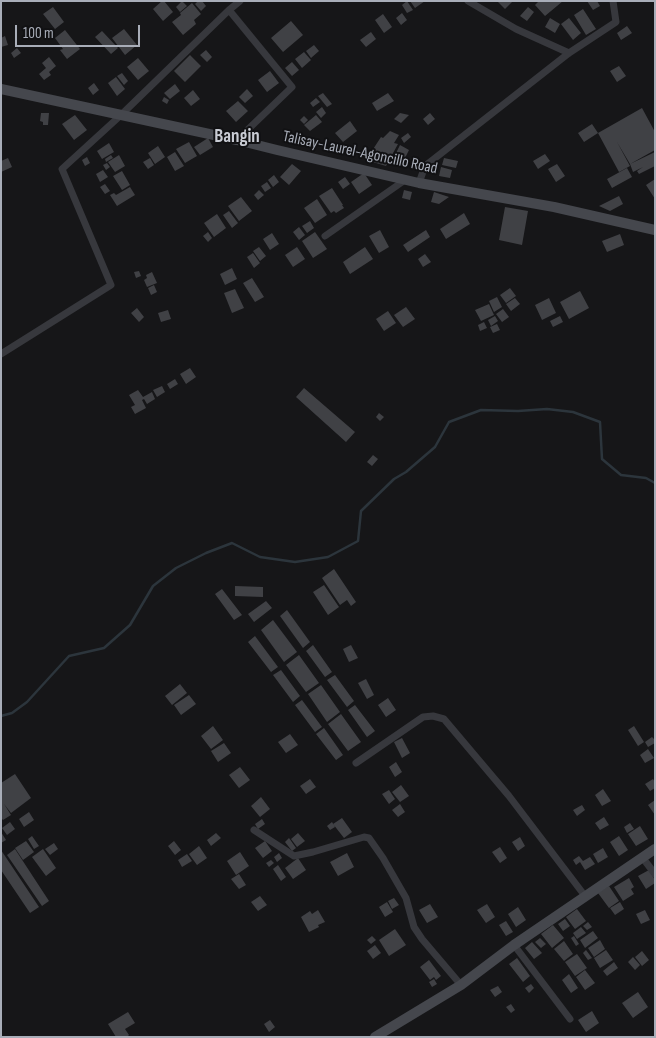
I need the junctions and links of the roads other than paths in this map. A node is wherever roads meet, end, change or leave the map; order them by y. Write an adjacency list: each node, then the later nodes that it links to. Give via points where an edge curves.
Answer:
1 (240, 1): 4 (street)
2 (468, 1): 5 (street, via 516,29)
3 (612, 1): 5 (street, via 616,22)
4 (230, 10): 7 (street); 8 (street, via 292,87)
5 (569, 52): 10 (street, via 425,166)
6 (1, 89): 7 (main road, Talisay-Laurel-Agoncillo Road)
7 (121, 115): 8 (main road, Talisay-Laurel-Agoncillo Road); 13 (street, via 62,169 111,285)
8 (236, 140): 9 (main road, Talisay-Laurel-Agoncillo Road)
9 (405, 180): 10 (main road, Talisay-Laurel-Agoncillo Road); 12 (street)
10 (418, 182): 11 (main road, Talisay-Laurel-Agoncillo Road)
11 (655, 230)
12 (325, 236)
13 (1, 354)
14 (356, 763): 19 (street, via 423,717 444,720 509,796)
15 (254, 830): 21 (street, via 294,856 369,838 406,898 414,927)
16 (655, 849): 17 (main road)
17 (642, 857): 18 (street); 19 (main road)
18 (655, 874)
19 (585, 896): 20 (main road)
20 (514, 945): 21 (main road); 22 (street)
21 (461, 985): 23 (main road)
22 (570, 1019)
23 (374, 1037)

